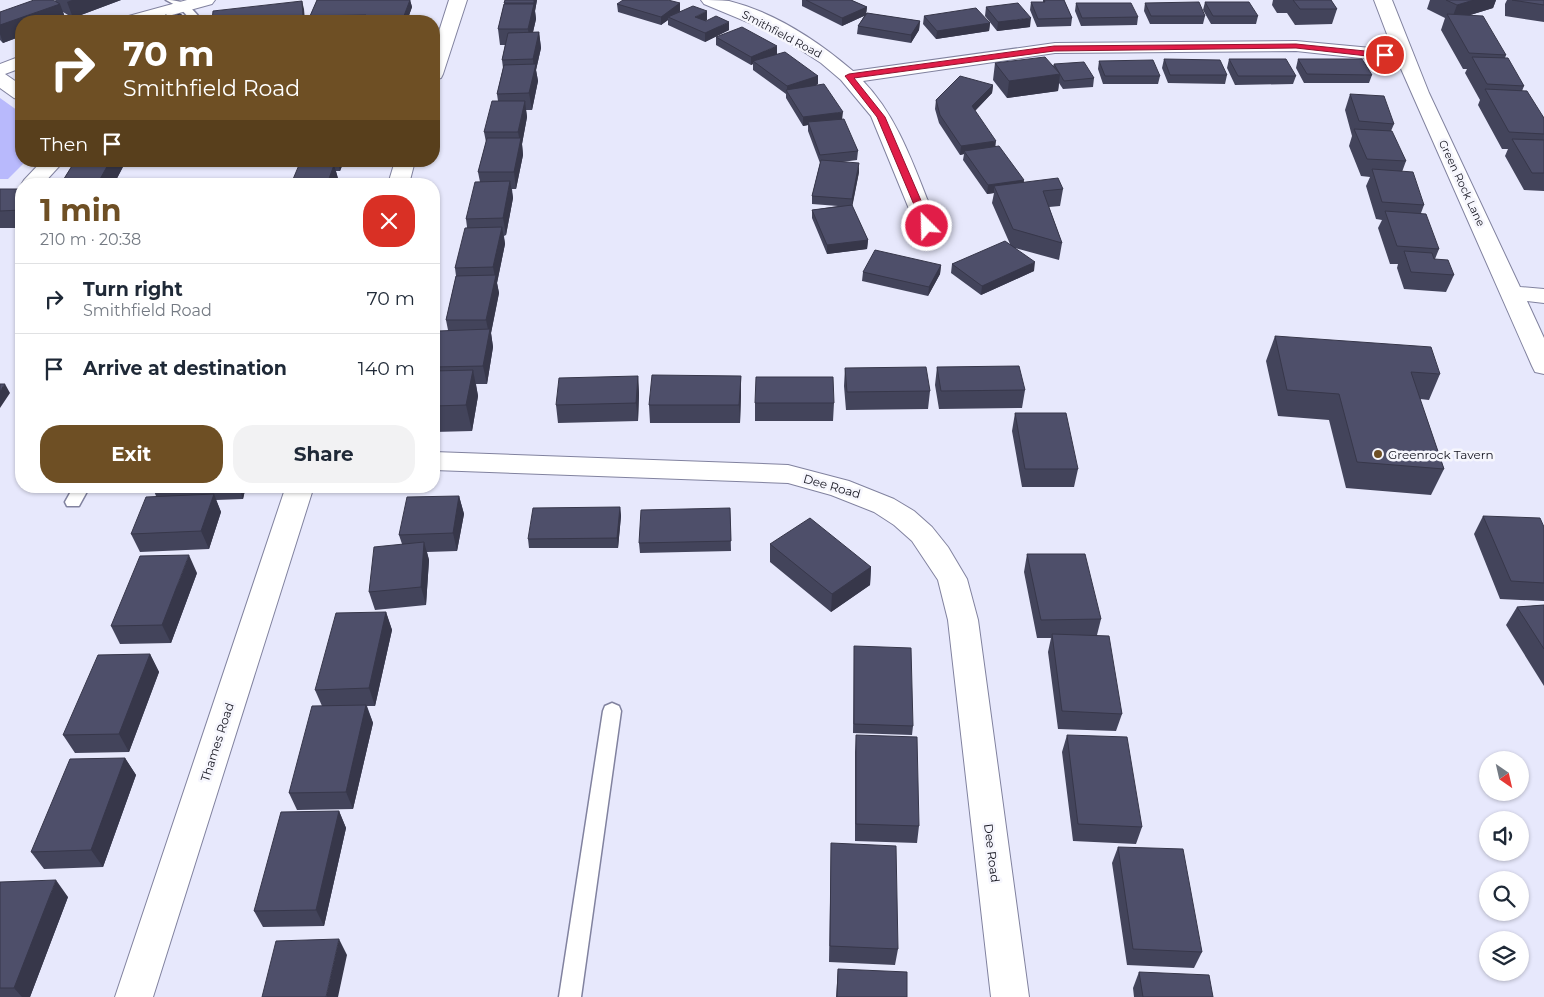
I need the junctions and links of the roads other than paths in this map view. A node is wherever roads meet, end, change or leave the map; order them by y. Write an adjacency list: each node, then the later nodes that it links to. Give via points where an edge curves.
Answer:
1 (206, 0): 5 (street)
2 (458, 0): 8 (street)
3 (710, 0): 12 (street, Smithfield Road, via 800,40)
4 (1383, 0): 9 (street, Green Rock Lane)
5 (177, 2): 6 (street); 7 (lane)
6 (146, 15)
7 (191, 15)
8 (440, 56)
9 (1403, 57): 12 (street, via 1296,46 1054,48); 18 (street, Green Rock Lane)
10 (15, 64): 11 (street)
11 (0, 70)
12 (849, 76): 17 (street, Smithfield Road, via 881,117)
13 (0, 79): 14 (street)
14 (15, 90)
15 (47, 167): 16 (street)
16 (35, 178)
17 (927, 226)
18 (1513, 293): 19 (street); 20 (street, Green Rock Lane)
19 (1544, 296)
20 (1544, 366)
21 (440, 461): 28 (street, Dee Road, via 788,474 843,486 902,516 930,544 952,580 963,620)
22 (78, 493): 24 (lane)
23 (298, 493): 26 (street, Thames Road)
24 (73, 502)
25 (612, 711): 27 (lane)
26 (134, 997)
27 (570, 997)
28 (1010, 997)

